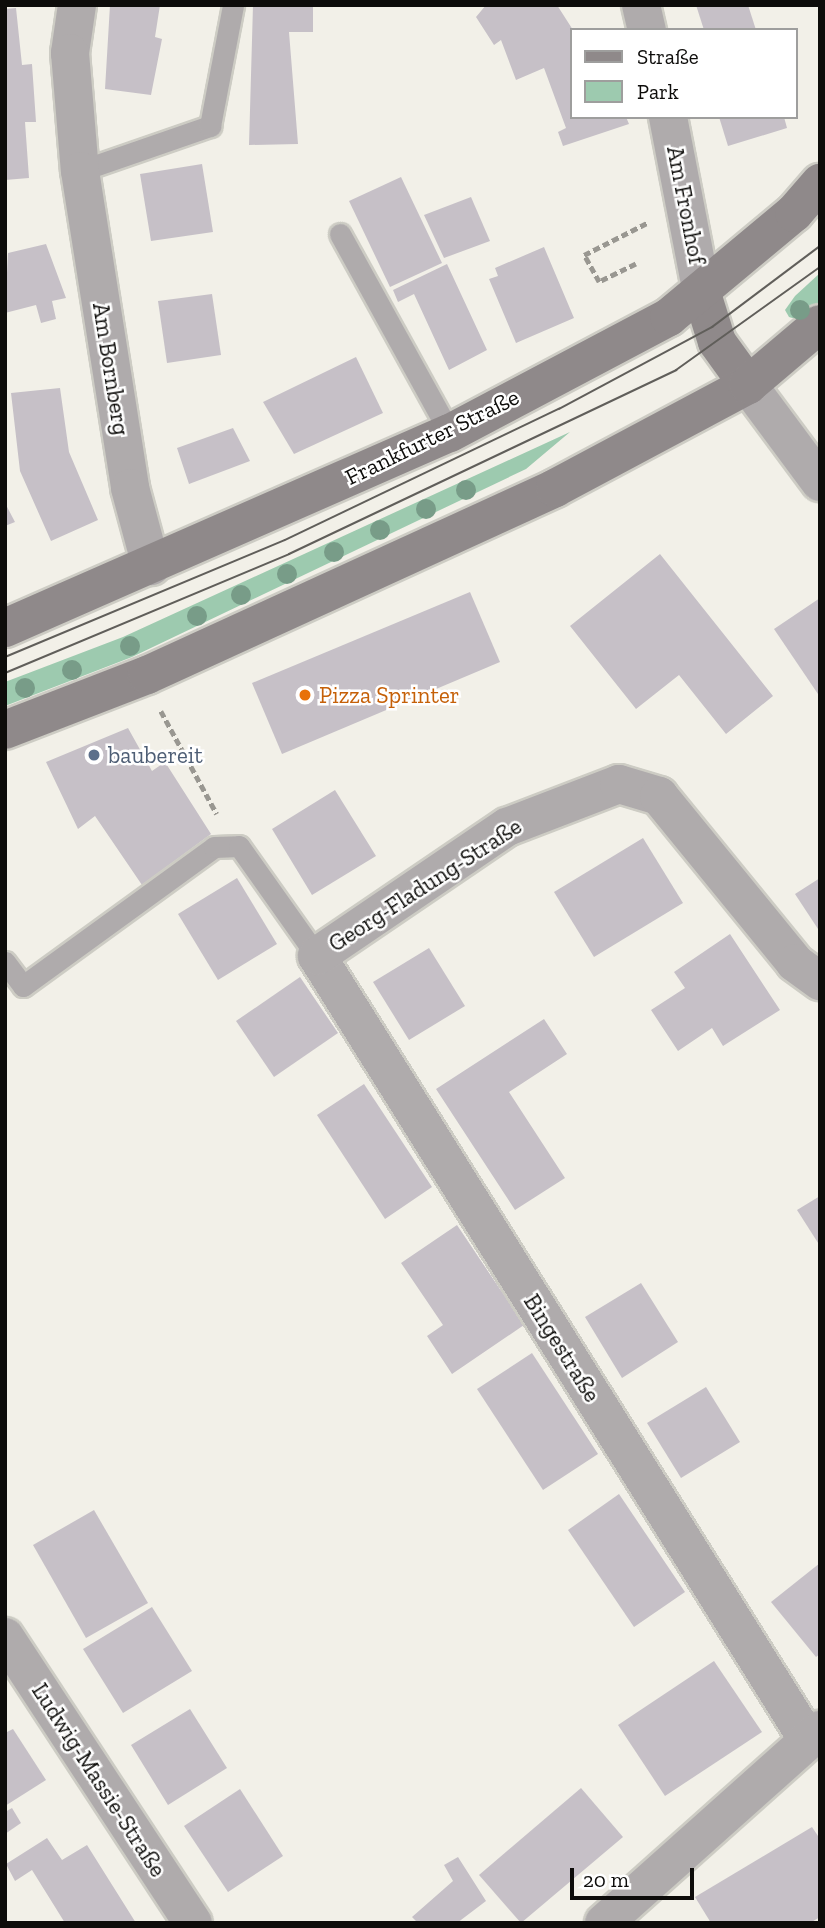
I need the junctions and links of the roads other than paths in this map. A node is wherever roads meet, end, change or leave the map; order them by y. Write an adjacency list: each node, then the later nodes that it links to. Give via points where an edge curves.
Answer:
1 (77, 5): 6 (street, Am Bornberg, via 71,53)
2 (233, 5): 6 (lane, via 211,126)
3 (641, 5): 4 (street)
4 (647, 28)
5 (668, 119): 9 (street, Am Fronhof)
6 (80, 171): 14 (street, Am Bornberg, via 130,488)
7 (820, 183): 9 (main road, Frankfurter Straße)
8 (340, 234): 12 (lane)
9 (702, 294): 11 (main road, via 717,342); 12 (main road, Frankfurter Straße)
10 (820, 324): 11 (main road)
11 (748, 385): 13 (street); 16 (main road, via 555,488 147,675)
12 (450, 433): 14 (main road, Frankfurter Straße)
13 (820, 482)
14 (151, 566): 15 (main road, Frankfurter Straße)
15 (5, 628)
16 (5, 730)
17 (317, 956): 18 (lane, via 239,846 214,847 23,986); 19 (street, Georg-Fladung-Straße, via 507,827 619,784 659,796 795,964); 21 (street, Bingestraße)
18 (5, 962)
19 (820, 981)
20 (5, 1637): 22 (street, Ludwig-Massie-Straße)
21 (814, 1735): 23 (street)
22 (193, 1923)
23 (604, 1923)

